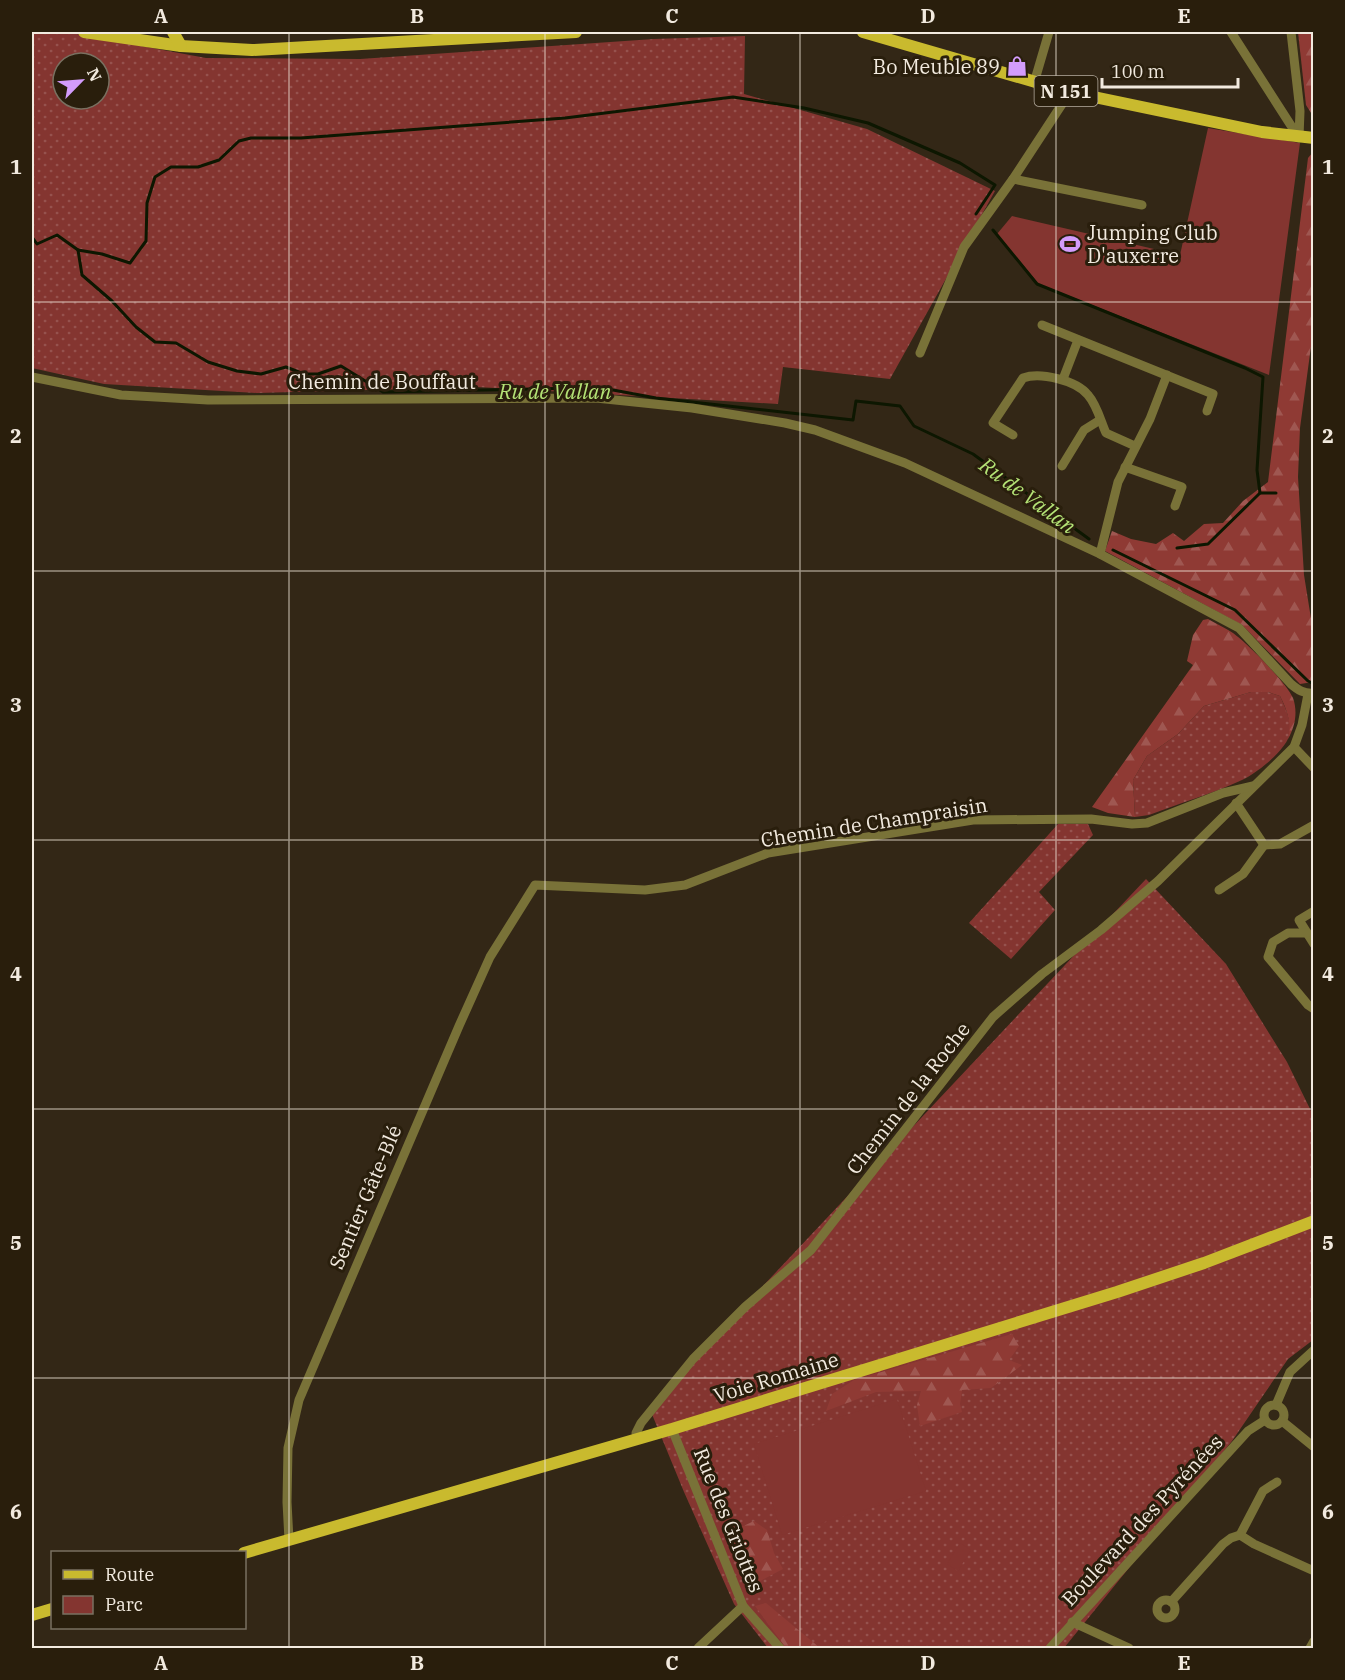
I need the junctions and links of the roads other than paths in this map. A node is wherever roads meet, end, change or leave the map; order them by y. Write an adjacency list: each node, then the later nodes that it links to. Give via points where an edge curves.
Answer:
1 (84, 32): 8 (main road)
2 (173, 32): 9 (main road)
3 (576, 32): 9 (main road, via 284,50)
4 (863, 32): 10 (main road, N 151)
5 (1049, 32): 10 (street)
6 (1231, 32): 12 (street)
7 (1291, 32): 12 (street, via 1300,111)
8 (151, 37): 9 (main road)
9 (181, 46)
10 (1034, 83): 11 (main road, N 151)
11 (1070, 92): 12 (main road, N 151); 14 (street)
12 (1294, 137): 13 (main road, N 151)
13 (1314, 138)
14 (1013, 179): 15 (street); 18 (street, via 964,247)
15 (1142, 205)
16 (1042, 325): 17 (street)
17 (1078, 340): 19 (street); 21 (street)
18 (920, 353)
19 (1167, 375): 22 (street, via 1213,394); 25 (street)
20 (32, 377): 29 (street, Chemin de Bouffaut, via 122,395 165,398 596,398 754,418 814,430 904,463)
21 (1063, 379): 23 (street, via 1088,394); 24 (street, via 1023,378 993,423)
22 (1207, 411)
23 (1100, 420): 25 (street, via 1106,433); 26 (street, via 1084,430)
24 (1013, 435)
25 (1135, 446): 27 (street)
26 (1062, 466)
27 (1125, 467): 28 (street, via 1182,487); 29 (street)
28 (1175, 506)
29 (1102, 546): 30 (street, Chemin de Bouffaut, via 1239,628 1291,684)
30 (1311, 694): 31 (street, Chemin de la Roche)
31 (1294, 747): 32 (street); 33 (street, Chemin de la Roche)
32 (1314, 768)
33 (1253, 786): 34 (street, Chemin de la Roche); 37 (street, Chemin de Champraisin, via 1223,793 1147,823 1091,819 973,820 768,853 685,885 645,890)
34 (1236, 803): 36 (street); 49 (street, Chemin de la Roche, via 1158,881 993,1017 811,1251 745,1307 693,1359 641,1423)
35 (1314, 825): 36 (street, via 1280,844)
36 (1264, 845): 38 (street, via 1243,874)
37 (535, 885): 53 (street, Sentier Gâte-Blé, via 490,957 299,1401 288,1448)
38 (1219, 890)
39 (1314, 911): 40 (street, via 1299,920)
40 (1307, 933): 41 (street); 42 (street, via 1288,933 1273,942 1268,957)
41 (1314, 944)
42 (1314, 1009)
43 (1314, 1221): 48 (main road, Voie Romaine, via 1158,1279)
44 (1314, 1350): 45 (street, via 1290,1372)
45 (1276, 1405): 46 (street, via 1266,1408); 47 (street, via 1283,1411)
46 (1265, 1420): 47 (street, via 1274,1426); 60 (street, Boulevard des Pyrénées, via 1248,1431)
47 (1282, 1421): 50 (street)
48 (672, 1429): 49 (main road, Voie Romaine); 57 (street, Rue des Griottes)
49 (637, 1439): 53 (main road, Voie Romaine)
50 (1314, 1448)
51 (1277, 1482): 52 (street, via 1263,1491)
52 (1240, 1535): 55 (street); 56 (street, via 1223,1544)
53 (290, 1540): 54 (main road, Voie Romaine)
54 (246, 1552)
55 (1314, 1570)
56 (1171, 1602)
57 (743, 1606): 62 (street); 63 (street, Rue des Griottes)
58 (51, 1609): 59 (main road)
59 (32, 1615)
60 (1072, 1623): 64 (street, Boulevard des Pyrénées); 65 (street)
61 (1314, 1641): 66 (street)
62 (698, 1648)
63 (778, 1648)
64 (1050, 1648)
65 (1129, 1648)
66 (1310, 1648)

